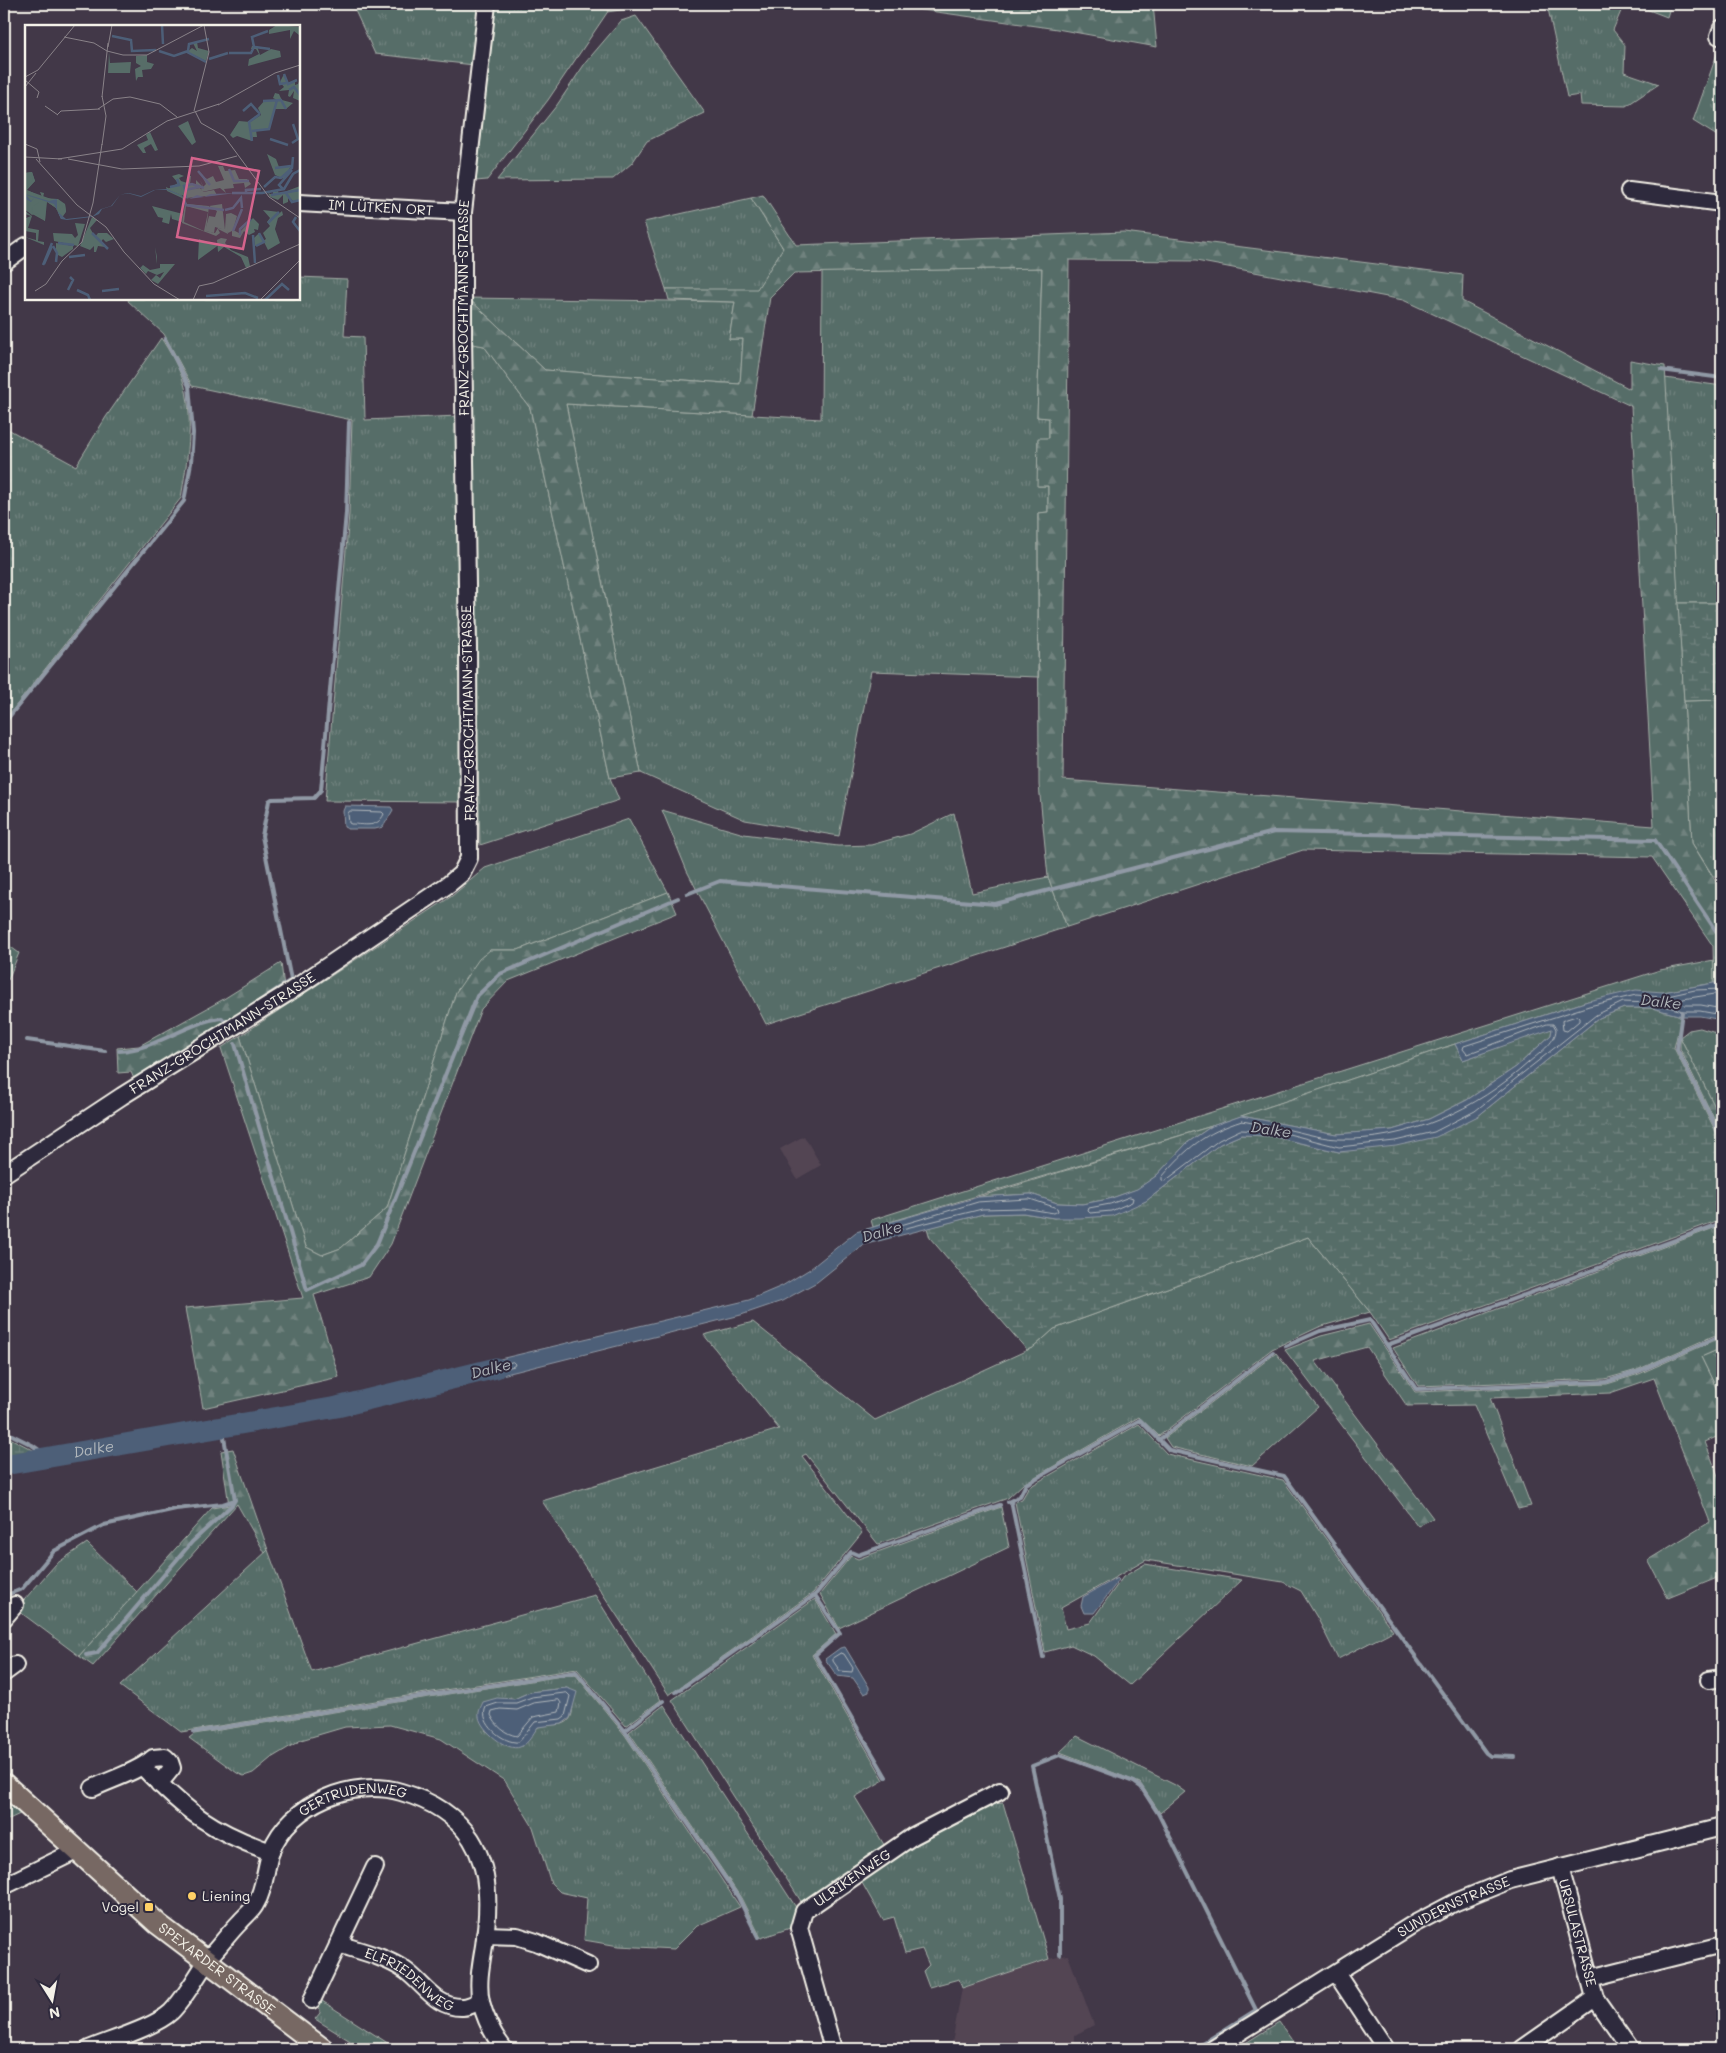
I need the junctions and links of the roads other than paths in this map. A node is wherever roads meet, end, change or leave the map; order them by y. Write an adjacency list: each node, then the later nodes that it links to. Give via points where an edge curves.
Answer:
1 (487, 4): 5 (street, FRANZ-GROCHTMANN-STRASSE)
2 (1629, 191): 4 (street)
3 (300, 203): 5 (street, IM LÜTKEN ORT)
4 (1722, 203)
5 (463, 212): 8 (street, FRANZ-GROCHTMANN-STRASSE, via 469,858 461,874 409,912)
6 (25, 247): 7 (street)
7 (4, 262)
8 (4, 1174)
9 (15, 1605): 10 (street)
10 (4, 1618)
11 (143, 1768): 13 (street); 13 (street, via 153,1758 165,1757 172,1768); 14 (street)
12 (4, 1784): 17 (main road, SPEXARDER STRASSE)
13 (159, 1784): 18 (street, via 200,1819 234,1838)
14 (93, 1788)
15 (1000, 1791): 35 (street, ULRIKENWEG, via 913,1836 804,1911 799,1928)
16 (1722, 1827): 20 (street, SUNDERNSTRASSE)
17 (76, 1851): 21 (street); 25 (main road, SPEXARDER STRASSE, via 158,1924)
18 (271, 1852): 22 (street, GERTRUDENWEG, via 291,1822 305,1810 348,1790 393,1790 424,1799 460,1826 479,1856 488,1895); 25 (street, GERTRUDENWEG, via 260,1897)
19 (376, 1867): 23 (street)
20 (1560, 1867): 27 (street, SUNDERNSTRASSE, via 1510,1880 1456,1902 1412,1925); 28 (street, URSULASTRASSE)
21 (4, 1886)
22 (485, 1935): 26 (street, via 517,1936); 31 (street, GERTRUDENWEG, via 480,1967)
23 (338, 1944): 30 (street); 31 (street, ELFRIEDENWEG, via 388,1961 406,1971 430,1996 444,2004 463,2008)
24 (1722, 1945): 28 (street)
25 (207, 1962): 32 (street, GERTRUDENWEG, via 172,2011 160,2020); 33 (main road, SPEXARDER STRASSE)
26 (588, 1965)
27 (1336, 1973): 36 (street, SUNDERNSTRASSE); 37 (street)
28 (1590, 1978): 29 (street, URSULASTRASSE)
29 (1595, 1998): 38 (street, URSULASTRASSE); 39 (street, URSULASTRASSE)
30 (312, 2000)
31 (481, 2001): 34 (street, GERTRUDENWEG)
32 (89, 2049)
33 (323, 2049)
34 (504, 2049)
35 (833, 2049)
36 (1212, 2049)
37 (1386, 2049)
38 (1522, 2049)
39 (1631, 2049)

